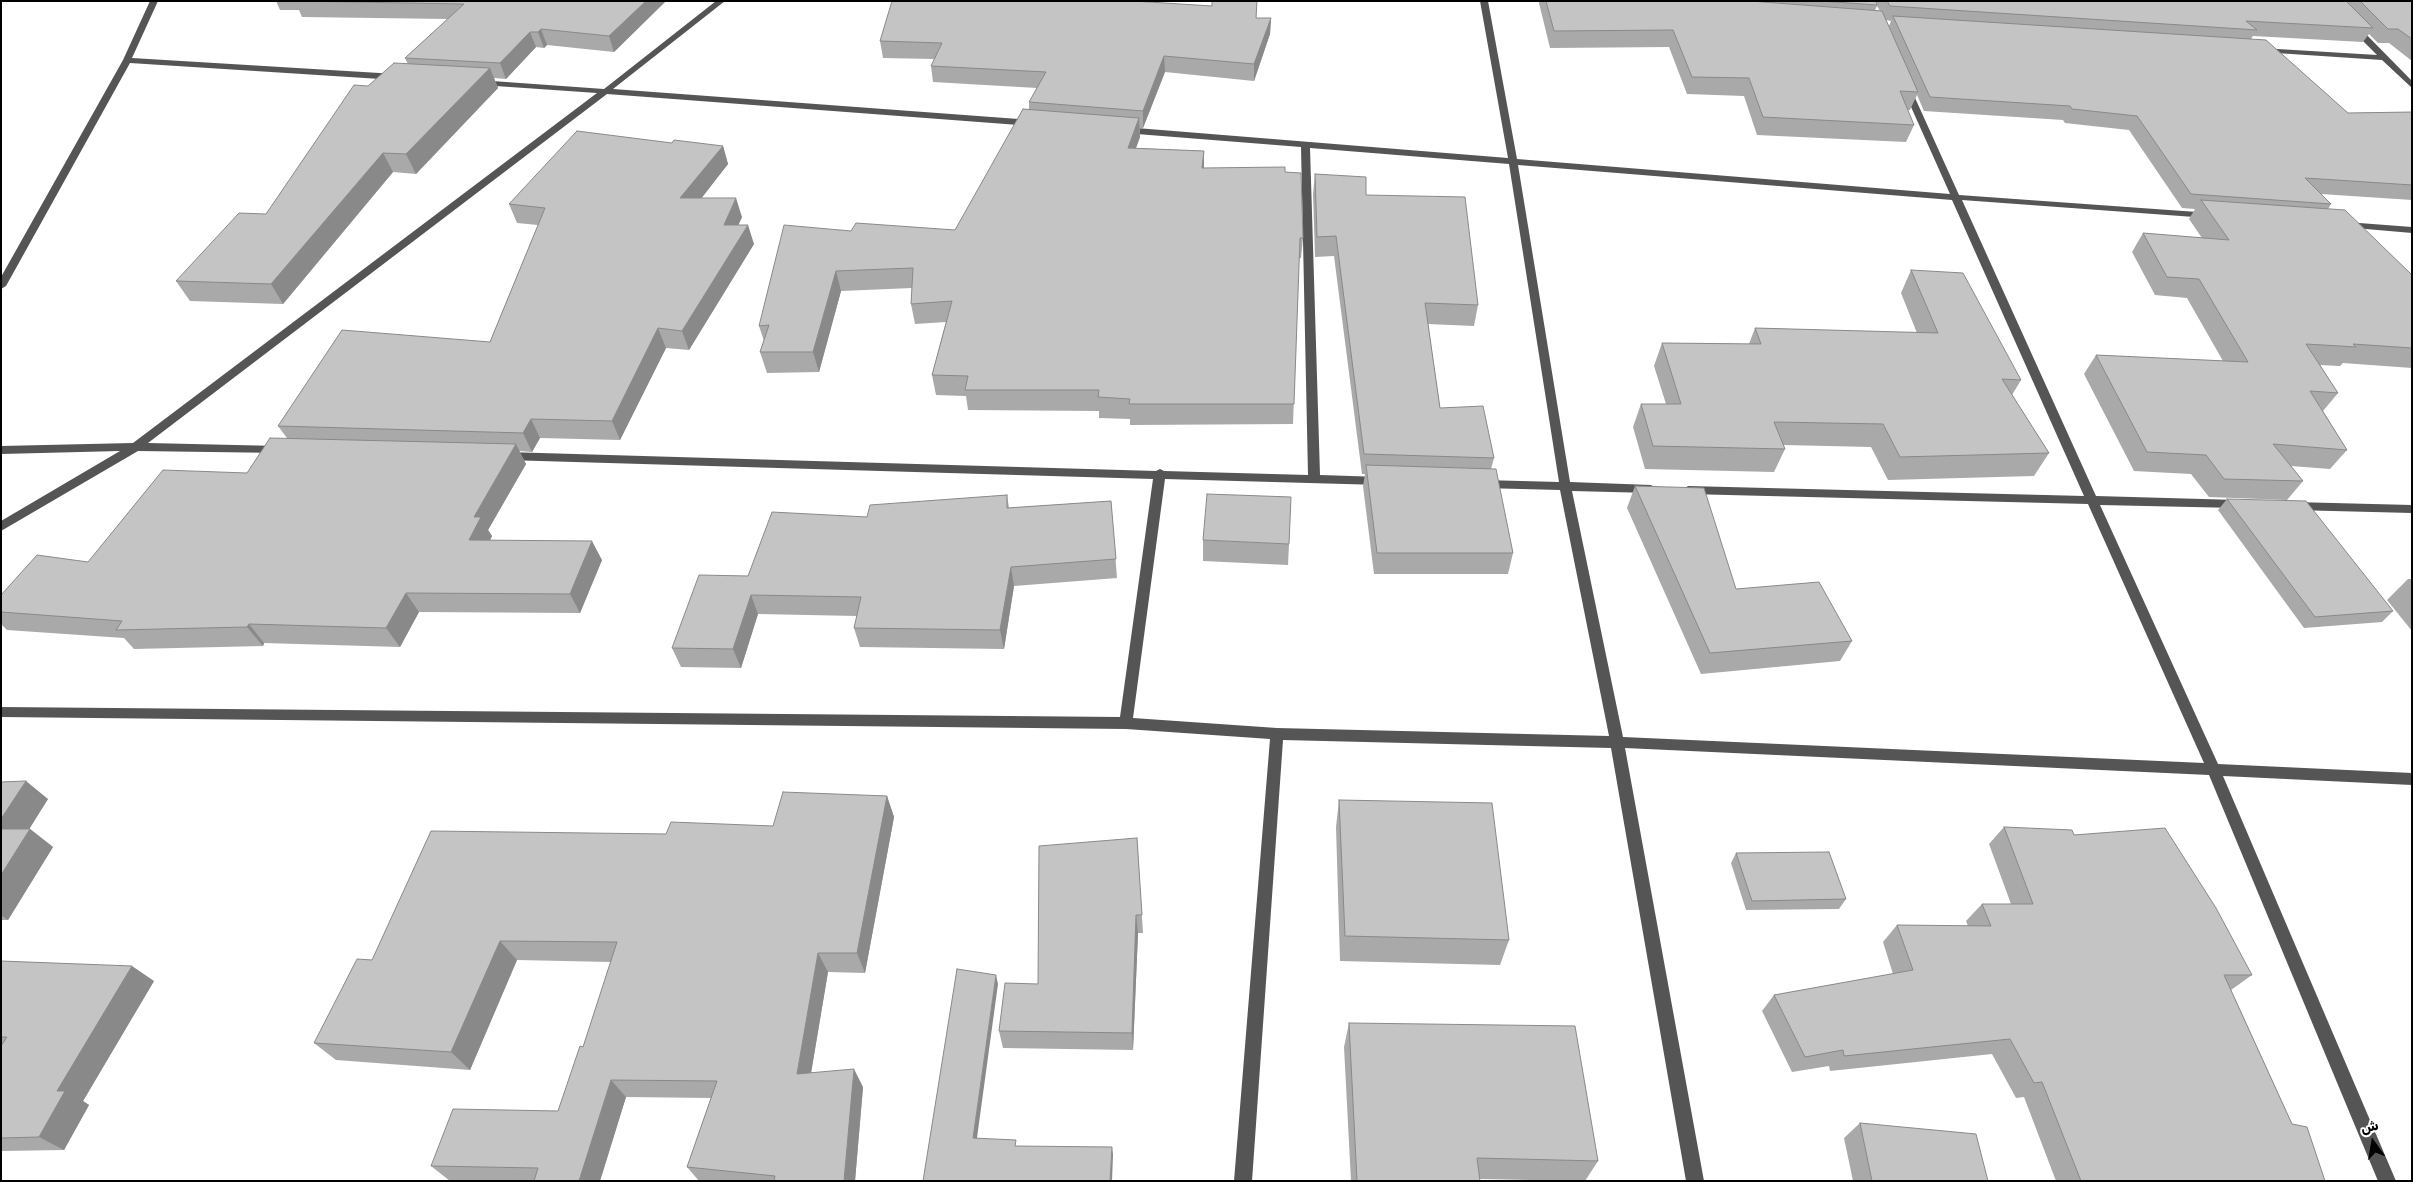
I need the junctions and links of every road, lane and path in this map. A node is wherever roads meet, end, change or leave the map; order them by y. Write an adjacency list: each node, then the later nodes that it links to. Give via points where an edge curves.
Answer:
1 (154, 1): 7 (street)
2 (721, 1): 12 (street)
3 (1484, 1): 16 (street)
4 (2350, 23): 6 (street)
5 (2255, 49): 6 (street)
6 (2384, 58): 11 (street)
7 (127, 60): 9 (street); 21 (street)
8 (1901, 75): 17 (street)
9 (401, 77)
10 (470, 82): 12 (street)
11 (2412, 86)
12 (608, 90): 13 (street); 22 (street)
13 (1040, 124)
14 (1119, 130): 15 (street)
15 (1306, 144): 16 (street); 27 (street)
16 (1513, 162): 17 (street); 30 (street)
17 (1954, 198): 18 (street); 31 (street)
18 (2223, 216)
19 (2332, 224): 20 (street)
20 (2412, 230)
21 (1, 286)
22 (136, 446): 23 (street); 24 (street); 35 (street)
23 (1, 450)
24 (295, 451)
25 (494, 456): 26 (street)
26 (1160, 473): 27 (street); 37 (street)
27 (1314, 479): 28 (street)
28 (1391, 482)
29 (1469, 484): 30 (street)
30 (1565, 486): 31 (street); 39 (street)
31 (2091, 500): 32 (street); 40 (street)
32 (2246, 504)
33 (2285, 506): 34 (street)
34 (2412, 509)
35 (1, 527)
36 (1, 712): 37 (street)
37 (1126, 723): 38 (street)
38 (1277, 734): 39 (street); 42 (street)
39 (1617, 742): 40 (street); 43 (street)
40 (2213, 769): 41 (street); 44 (street)
41 (2412, 780)
42 (1243, 1181)
43 (1695, 1181)
44 (2387, 1181)

